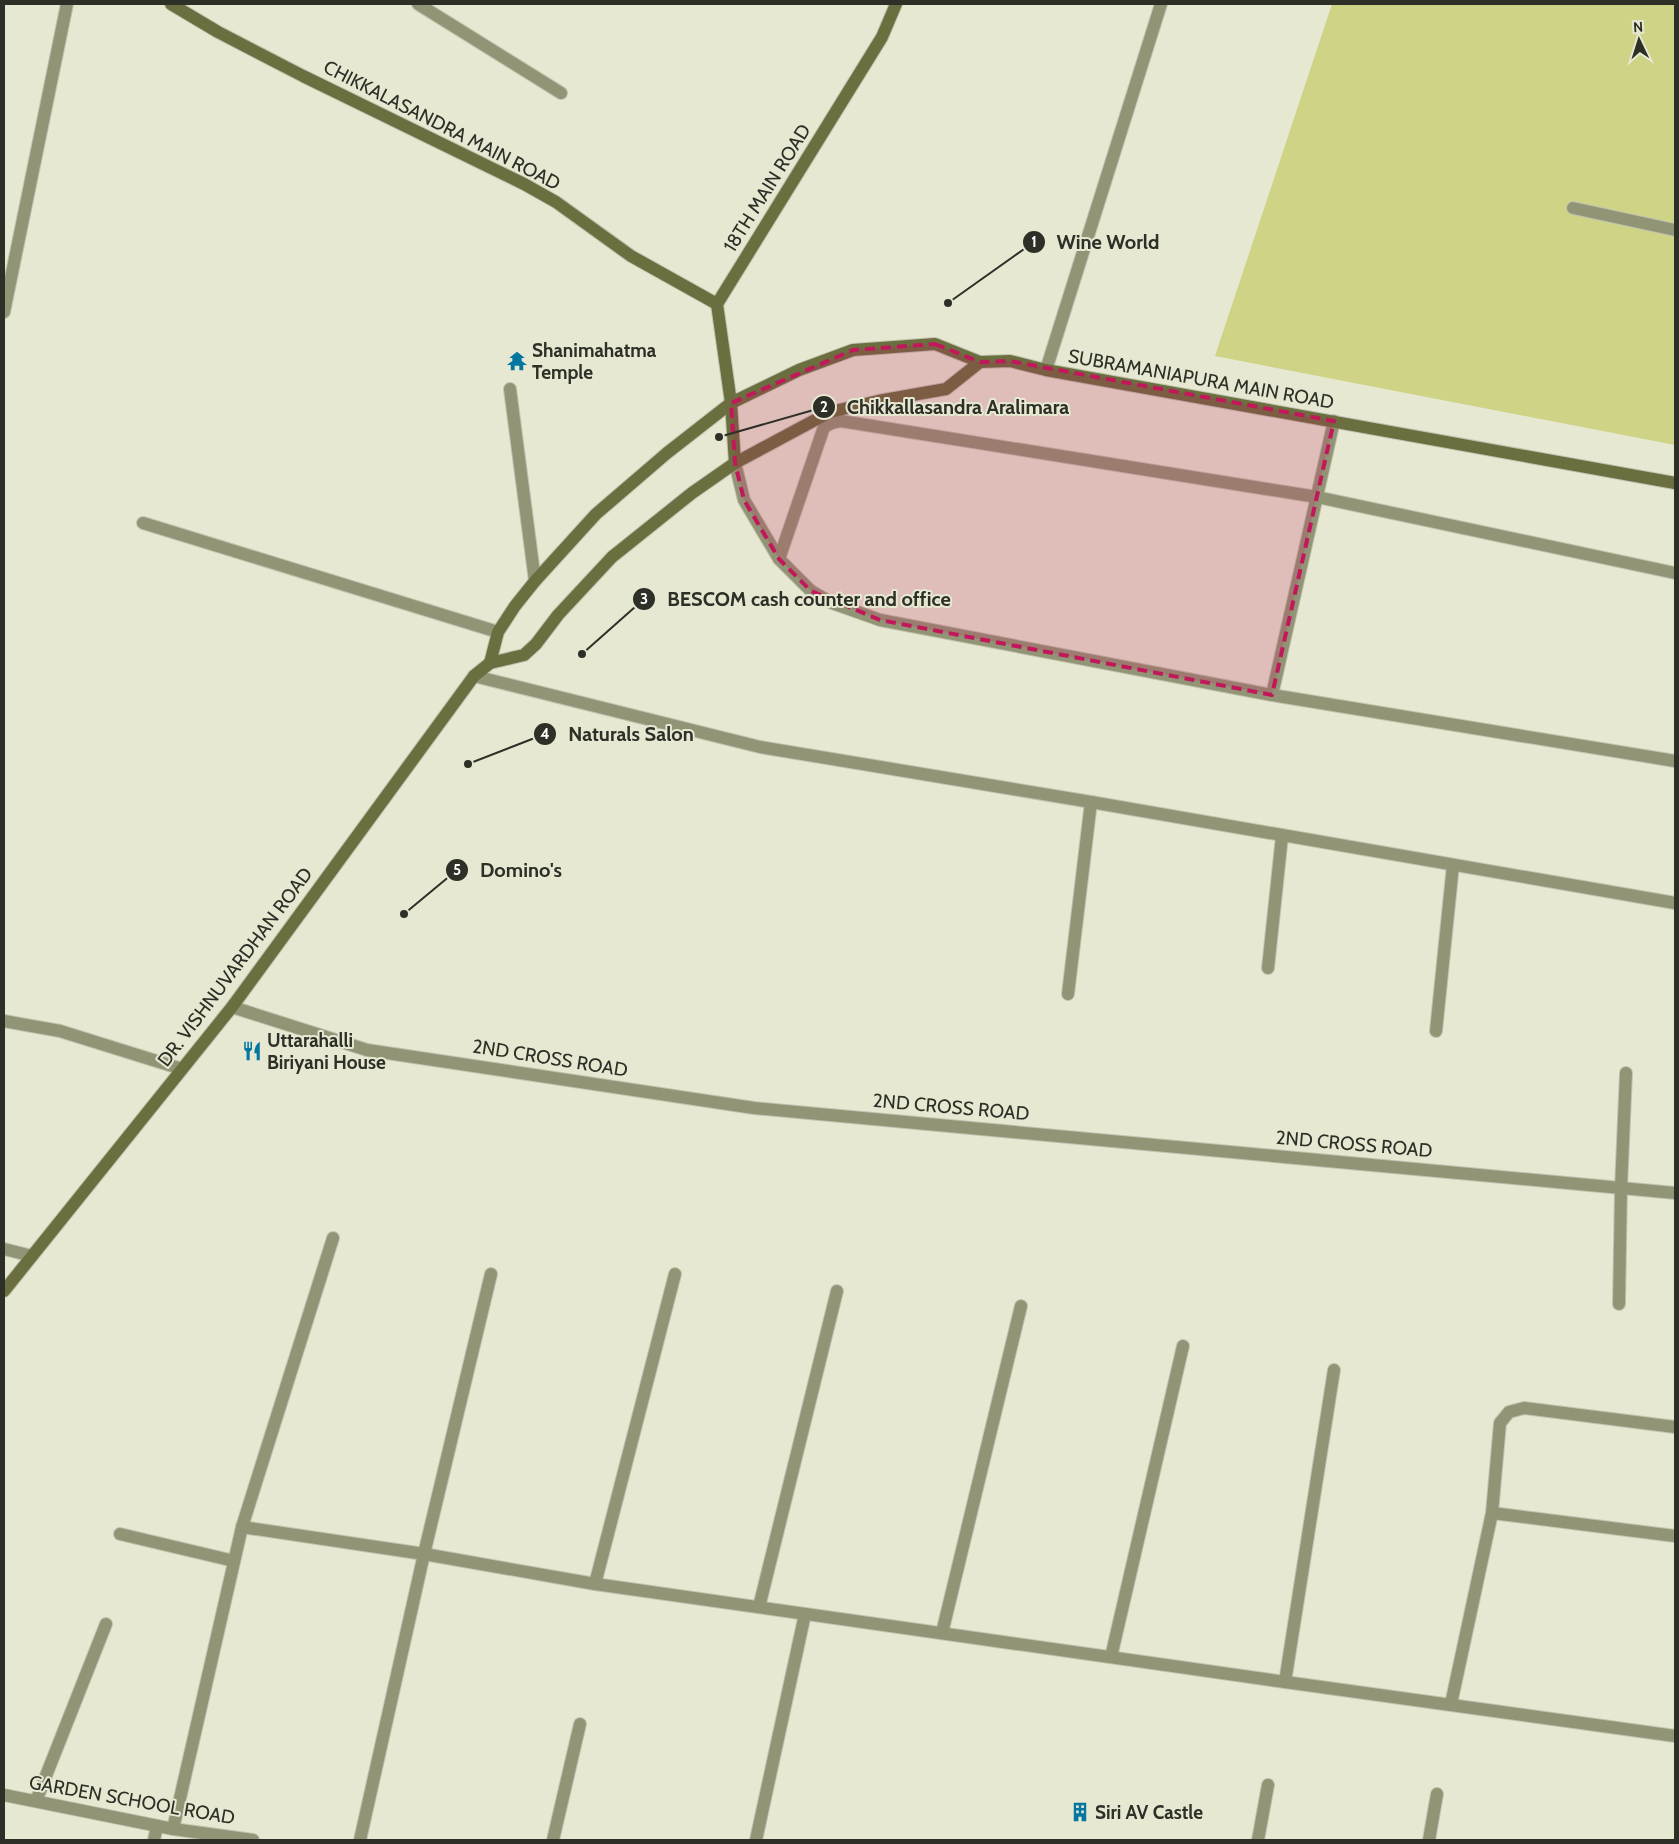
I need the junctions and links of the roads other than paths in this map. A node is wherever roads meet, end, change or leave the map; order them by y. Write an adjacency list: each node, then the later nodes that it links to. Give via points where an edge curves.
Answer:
1 (67, 4): 10 (street)
2 (171, 4): 9 (main road, CHIKKALASANDRA MAIN ROAD, via 303,76 524,184 556,202 631,256)
3 (418, 4): 6 (street)
4 (896, 4): 9 (main road, 18TH MAIN ROAD, via 882,36)
5 (1161, 4): 12 (street)
6 (561, 94)
7 (1573, 208): 8 (street)
8 (1675, 230)
9 (717, 304): 14 (main road)
10 (4, 312)
11 (980, 362): 12 (main road, SUBRAMANIAPURA MAIN ROAD, via 1010,361); 14 (main road, SUBRAMANIAPURA MAIN ROAD, via 935,344 853,350 799,370); 16 (main road, DR. VISHNUVARDHAN ROAD, via 946,389 830,412)
12 (1046, 370): 15 (main road, SUBRAMANIAPURA MAIN ROAD)
13 (510, 389): 22 (street)
14 (731, 403): 16 (main road); 22 (main road, via 596,514)
15 (1334, 422): 17 (main road, SUBRAMANIAPURA MAIN ROAD); 18 (street)
16 (735, 463): 20 (street, via 744,500); 24 (main road, DR. VISHNUVARDHAN ROAD, via 692,492 612,557 524,656)
17 (1675, 483)
18 (1317, 497): 20 (street, via 832,423 824,427); 21 (street); 26 (street)
19 (143, 523): 23 (street)
20 (779, 559): 26 (street, via 811,591 832,603 880,620)
21 (1675, 573)
22 (535, 581): 23 (main road)
23 (498, 632): 24 (main road)
24 (490, 663): 25 (main road, DR. VISHNUVARDHAN ROAD)
25 (474, 676): 28 (street, via 760,747); 34 (main road, DR. VISHNUVARDHAN ROAD)
26 (1272, 695): 27 (street)
27 (1675, 761)
28 (1091, 802): 29 (street); 33 (street)
29 (1282, 836): 30 (street); 32 (street)
30 (1453, 865): 31 (street); 36 (street)
31 (1675, 903)
32 (1268, 968)
33 (1068, 994)
34 (232, 1007): 37 (main road, DR. VISHNUVARDHAN ROAD); 39 (street, 2ND CROSS ROAD, via 367,1050 754,1108)
35 (4, 1021): 37 (street, via 60,1031)
36 (1436, 1030)
37 (182, 1069): 43 (main road, DR. VISHNUVARDHAN ROAD)
38 (1626, 1073): 39 (street)
39 (1621, 1188): 40 (street, 2ND CROSS ROAD); 48 (street)
40 (1675, 1193)
41 (333, 1238): 54 (street)
42 (4, 1249): 43 (street)
43 (32, 1256): 46 (main road, DR. VISHNUVARDHAN ROAD)
44 (490, 1274): 57 (street)
45 (674, 1274): 59 (street)
46 (4, 1291)
47 (837, 1291): 60 (street)
48 (1619, 1304)
49 (1021, 1306): 63 (street)
50 (1183, 1346): 64 (street)
51 (1334, 1370): 65 (street)
52 (1675, 1427): 53 (street, via 1524,1408 1510,1412 1500,1424)
53 (1492, 1513): 56 (street); 66 (street)
54 (242, 1527): 57 (street); 58 (street)
55 (120, 1534): 58 (street)
56 (1675, 1536)
57 (424, 1554): 59 (street); 77 (street)
58 (234, 1561): 74 (street)
59 (595, 1584): 60 (street)
60 (759, 1607): 61 (street)
61 (805, 1614): 63 (street); 79 (street)
62 (106, 1624): 72 (street)
63 (942, 1633): 64 (street)
64 (1111, 1657): 65 (street)
65 (1285, 1682): 66 (street)
66 (1451, 1704): 68 (street)
67 (580, 1724): 78 (street)
68 (1675, 1736)
69 (1268, 1785): 80 (street)
70 (1437, 1794): 81 (street)
71 (4, 1795): 72 (street, GARDEN SCHOOL ROAD)
72 (36, 1801): 73 (street, GARDEN SCHOOL ROAD)
73 (158, 1826): 74 (street, GARDEN SCHOOL ROAD); 75 (street)
74 (173, 1829): 76 (street, GARDEN SCHOOL ROAD)
75 (154, 1840)
76 (253, 1840)
77 (360, 1840)
78 (553, 1840)
79 (756, 1840)
80 (1258, 1840)
81 (1429, 1840)

